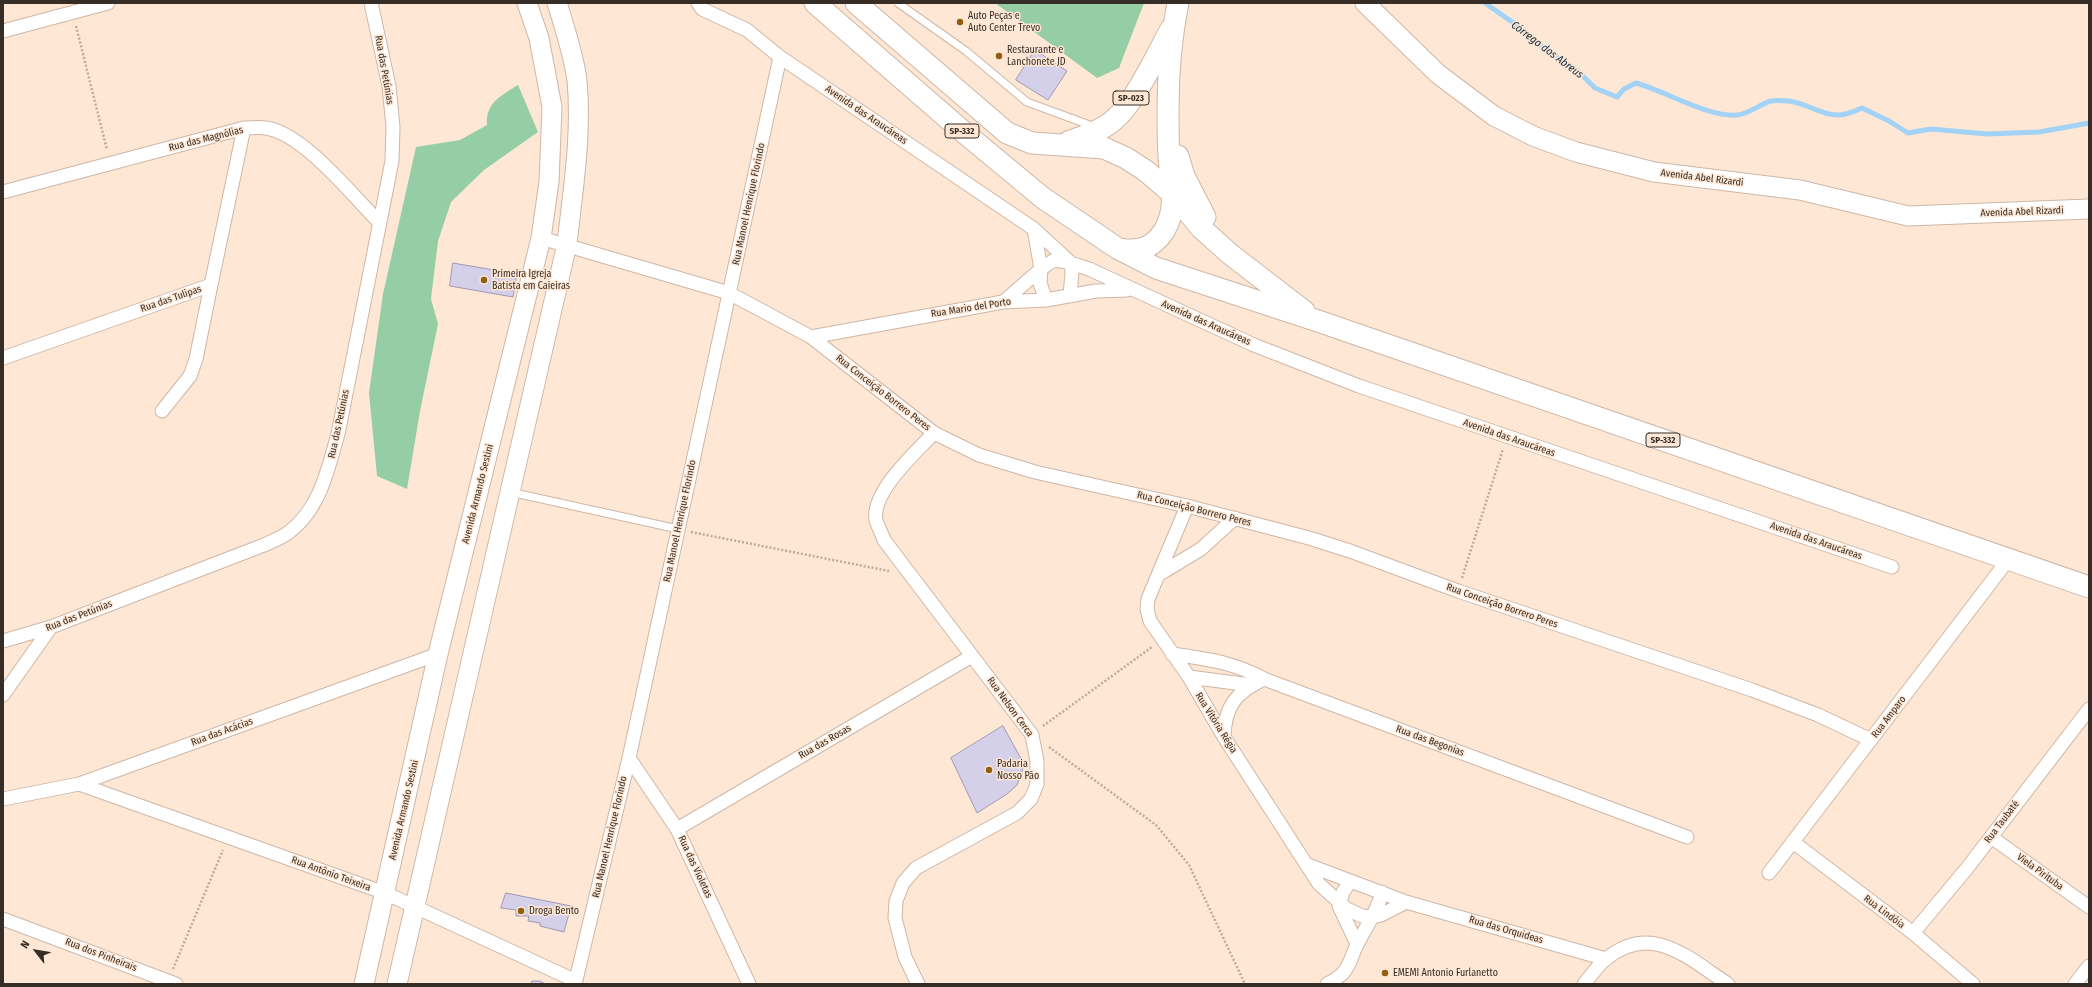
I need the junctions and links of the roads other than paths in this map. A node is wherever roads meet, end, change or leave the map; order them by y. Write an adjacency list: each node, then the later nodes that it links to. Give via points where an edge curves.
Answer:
1 (108, 3): 12 (street)
2 (371, 3): 21 (street, Rua das Petúnias, via 390,86 393,126 392,161)
3 (527, 3): 23 (street, Avenida Armando Sestini, via 539,38 552,107 549,182)
4 (698, 3): 13 (street, Avenida das Araucáreas, via 702,9 747,30)
5 (815, 3): 25 (main road, SP-332, via 1043,198)
6 (856, 3): 17 (main road, SP-332, via 1006,133 1032,143)
7 (898, 3): 16 (lane, via 966,52 1027,102)
8 (1178, 3): 11 (main road, SP-023)
9 (1365, 3): 20 (street, Avenida Abel Rizardi, via 1438,74 1494,116 1533,136 1576,152 1654,172 1800,190 1908,216)
10 (559, 6): 24 (street, via 576,78 578,111 579,146)
11 (1174, 24): 14 (main road, SP-023); 16 (main road, SP-023, via 1126,107)
12 (3, 30)
13 (780, 57): 22 (street, Avenida das Araucáreas); 31 (street, Rua Manoel Henrique Florindo)
14 (1168, 109): 19 (main road, SP-023, via 1169,157); 26 (main road, via 1184,176 1205,218)
15 (244, 128): 18 (street, Rua das Magnólias); 21 (street, Rua das Magnólias, via 267,128 294,139); 29 (street, Rua das Tulipas)
16 (1100, 130): 17 (main road, SP-023)
17 (1062, 144): 19 (main road, SP-332, via 1104,148 1126,158)
18 (3, 192)
19 (1174, 195): 25 (main road, SP-332, via 1168,221 1156,240 1147,248 1134,251); 26 (main road, SP-332, via 1201,228)
20 (2089, 209)
21 (379, 222): 48 (street, Rua das Petúnias, via 338,434 317,500 305,516 289,533 264,544)
22 (1034, 229): 27 (street, Avenida das Araucáreas); 28 (street)
23 (541, 238): 24 (street, Rua Conceição Borrero Peres); 50 (street, Avenida Armando Sestini)
24 (567, 244): 31 (street, Rua Conceição Borrero Peres); 40 (street)
25 (1117, 248): 35 (main road, SP-332, via 1156,268)
26 (1230, 254): 35 (main road, SP-332)
27 (1071, 263): 28 (street, via 1052,261); 30 (street, Avenida das Araucáreas); 32 (street)
28 (1041, 269): 33 (street, via 1040,283); 34 (street)
29 (211, 285): 37 (street, Rua das Tulipas); 38 (street, via 196,359 190,376)
30 (1133, 290): 32 (street, Rua Mario del Porto, via 1114,289); 45 (street, Avenida das Araucáreas, via 1261,348 1359,386)
31 (729, 293): 36 (street, Rua Conceição Borrero Peres); 43 (street, Rua Manoel Henrique Florindo)
32 (1070, 296): 33 (street, Rua Mario del Porto)
33 (1046, 300): 34 (street, Rua Mario del Porto)
34 (1003, 302): 36 (street, Rua Mario del Porto)
35 (1318, 321): 44 (main road, SP-332)
36 (811, 337): 39 (street, Rua Conceição Borrero Peres)
37 (3, 358)
38 (162, 411)
39 (934, 433): 41 (street, Rua Conceição Borrero Peres, via 979,455 1035,472); 52 (street, Rua Nelson Cerca, via 882,493 876,510 876,520 884,540)
40 (510, 492): 43 (lane); 74 (street)
41 (1187, 506): 42 (street, Rua Conceição Borrero Peres); 46 (street, Rua Vitória Régia)
42 (1235, 518): 46 (street, via 1201,549); 59 (street, Rua Conceição Borrero Peres, via 1350,551 1458,591 1752,690 1818,715)
43 (678, 529): 60 (street, Rua Manoel Henrique Florindo)
44 (2008, 560): 47 (main road, SP-332); 59 (street, Rua Amparo)
45 (1892, 567)
46 (1158, 575): 51 (street, Rua Vitória Régia, via 1148,599 1147,609 1150,622)
47 (2089, 587)
48 (51, 627): 49 (street, Rua das Petúnias); 56 (street)
49 (3, 641)
50 (438, 654): 61 (street, Rua das Acácias); 71 (street, Avenida Armando Sestini)
51 (1172, 654): 53 (street, Rua Vitória Régia); 54 (street, Rua das Begonias, via 1227,662)
52 (972, 656): 63 (street, Rua das Rosas); 88 (street, Rua Nelson Cerca, via 1032,735 1037,761 1036,784 1031,799 1017,813 916,868 903,883 896,901 894,918 905,957)
53 (1189, 677): 55 (street); 58 (street, Rua Vitória Régia)
54 (1264, 679): 55 (street); 64 (street, Rua das Begonias)
55 (1251, 685): 58 (street, via 1233,700 1227,711)
56 (3, 695)
57 (2089, 709): 65 (street, Rua Taubaté)
58 (1224, 737): 67 (street, Rua Vitória Régia)
59 (1871, 740): 66 (street, Rua Amparo)
60 (628, 758): 63 (street, Rua das Violetas); 83 (street, Rua Manoel Henrique Florindo)
61 (79, 784): 62 (street, Rua das Acácias); 71 (street, Rua Antônio Teixeira)
62 (3, 799)
63 (677, 829): 87 (street, Rua das Violetas)
64 (1687, 837)
65 (1990, 837): 75 (street, Viela Pirituba); 78 (street, Rua Taubaté)
66 (1793, 842): 68 (street, Rua Amparo); 78 (street, Rua Lindóia)
67 (1308, 865): 69 (street); 73 (street, Rua Vitória Régia, via 1319,884)
68 (1769, 873)
69 (1350, 882): 70 (street); 73 (street)
70 (1382, 892): 72 (street, Rua das Orquideas); 76 (street, via 1377,910)
71 (385, 893): 74 (street, Rua Antônio Teixeira); 85 (street, Avenida Armando Sestini)
72 (1406, 902): 76 (street, via 1393,910); 80 (street, Rua das Orquideas)
73 (1339, 903): 76 (street, Rua Vitória Régia, via 1357,914); 79 (street, Rua Vitória Régia)
74 (415, 906): 83 (street, Rua Antônio Teixeira); 86 (street)
75 (2089, 907)
76 (1372, 917): 79 (street)
77 (3, 919): 82 (street, Rua dos Pinheirais)
78 (1913, 933): 91 (street, Rua Lindóia)
79 (1357, 944): 89 (street, via 1352,960 1343,973 1335,981)
80 (1606, 959): 84 (street); 90 (street, via 1623,948 1642,942 1661,944 1686,955)
81 (2089, 966): 92 (street)
82 (172, 982)
83 (575, 983)
84 (1587, 983)
85 (364, 984)
86 (397, 984)
87 (749, 984)
88 (918, 984)
89 (1327, 984)
90 (1728, 984)
91 (1973, 984)
92 (2075, 984)

